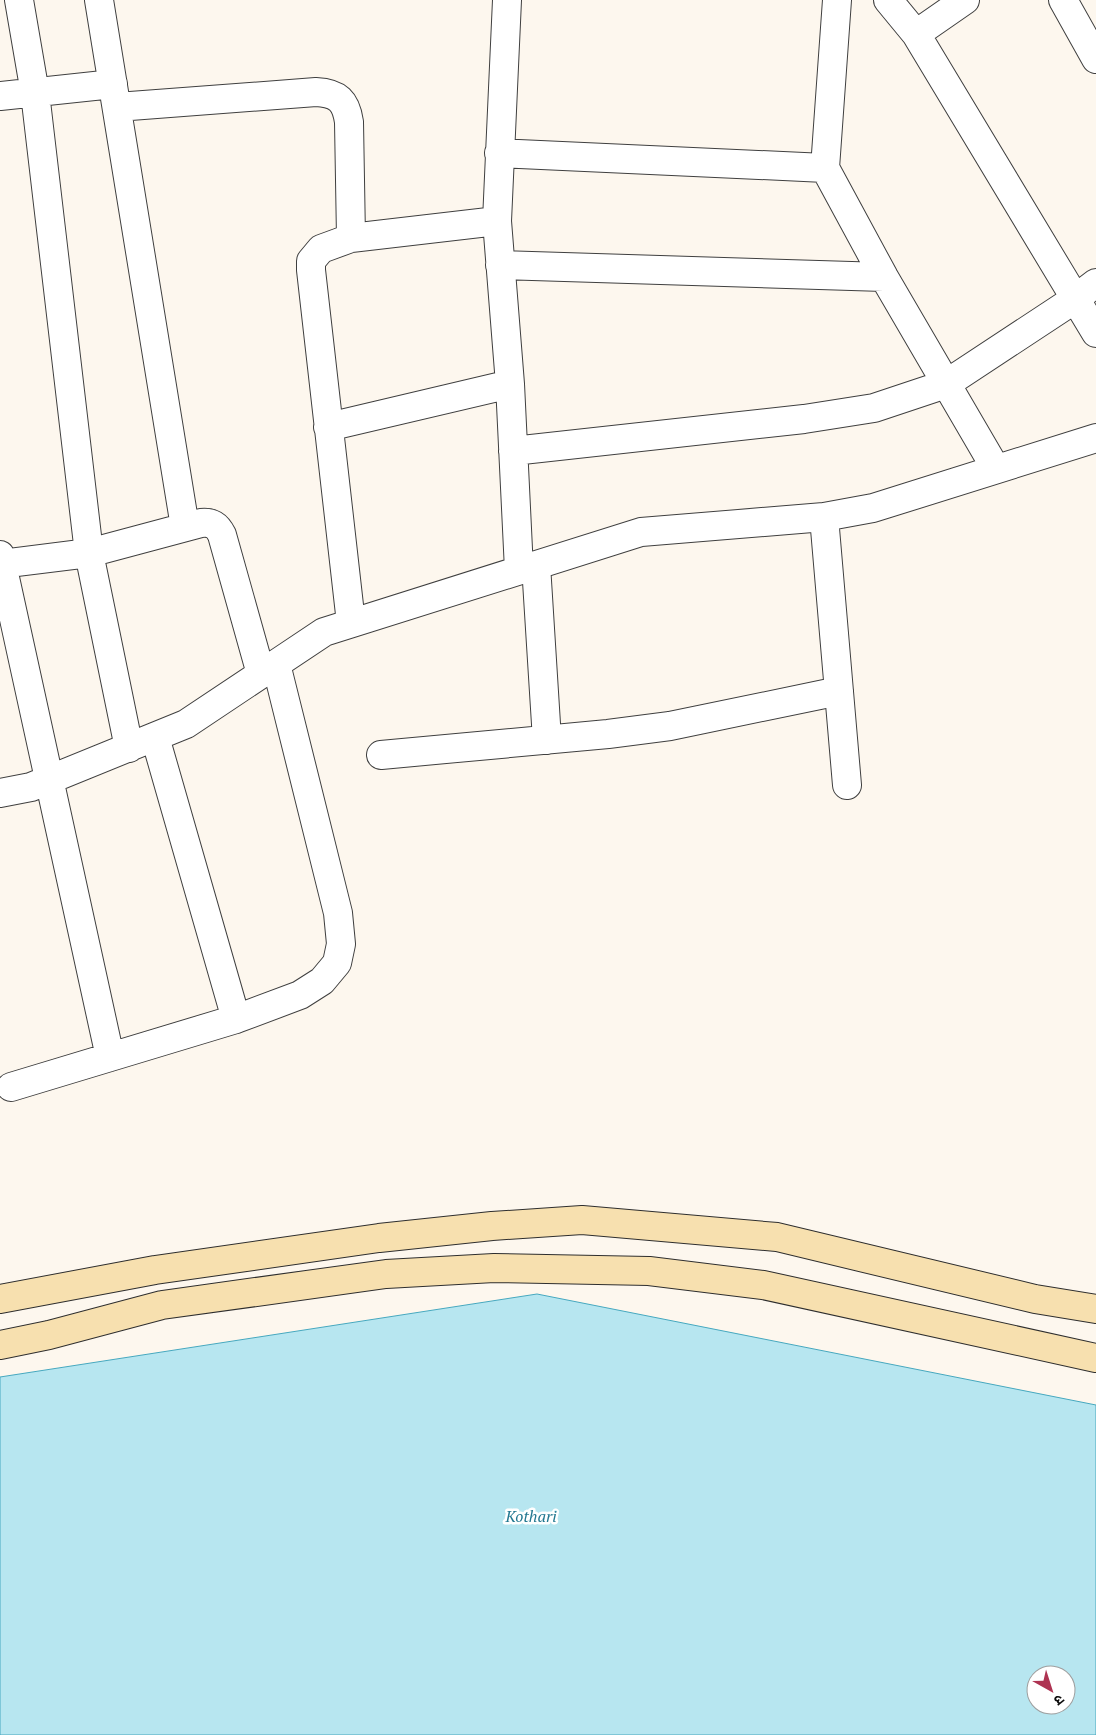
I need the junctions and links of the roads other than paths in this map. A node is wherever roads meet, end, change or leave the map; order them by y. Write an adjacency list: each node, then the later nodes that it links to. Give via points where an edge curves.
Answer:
1 (19, 0): 10 (street)
2 (99, 0): 12 (street)
3 (507, 0): 13 (street)
4 (837, 0): 14 (street)
5 (888, 0): 8 (street)
6 (965, 0): 8 (street)
7 (1063, 0): 9 (street)
8 (916, 34): 19 (street)
9 (1096, 59)
10 (35, 94): 11 (street); 12 (street); 29 (street)
11 (0, 96)
12 (115, 96): 16 (street, via 326,92 342,100 349,122); 28 (street)
13 (499, 152): 14 (street); 15 (street)
14 (825, 168): 18 (street)
15 (497, 221): 16 (street); 17 (street)
16 (351, 238): 23 (street, via 321,249 311,261)
17 (500, 265): 18 (street); 21 (street)
18 (884, 277): 22 (street)
19 (1086, 291): 20 (street); 22 (street)
20 (1096, 333)
21 (510, 384): 23 (street); 25 (street)
22 (946, 384): 25 (street, via 874,408 804,420); 26 (street)
23 (328, 427): 32 (street)
24 (1096, 438): 26 (street)
25 (513, 451): 31 (street)
26 (996, 469): 27 (street, via 873,508)
27 (824, 517): 31 (street, via 641,532); 34 (street)
28 (185, 527): 29 (street); 33 (street, via 208,523 219,529)
29 (89, 553): 30 (street); 37 (street)
30 (1, 561): 39 (street)
31 (528, 567): 32 (street); 36 (street)
32 (351, 624): 33 (street, via 324,632)
33 (268, 669): 35 (street, via 186,724); 42 (street, via 338,913 341,944 337,963 322,981 300,995)
34 (839, 691): 36 (street, via 670,726); 40 (street)
35 (155, 737): 37 (street); 42 (street)
36 (547, 740): 38 (street)
37 (129, 748): 39 (street)
38 (381, 755)
39 (49, 780): 41 (street); 43 (street)
40 (847, 785)
41 (0, 793)
42 (236, 1019): 43 (street)
43 (110, 1057): 44 (street)
44 (12, 1087)
45 (0, 1299): 46 (main road, via 155,1270 379,1238 582,1220 777,1237 1035,1299)
46 (1096, 1309)
47 (0, 1345): 48 (main road, via 162,1305 386,1274 494,1268 649,1271 763,1285)
48 (1096, 1358)

